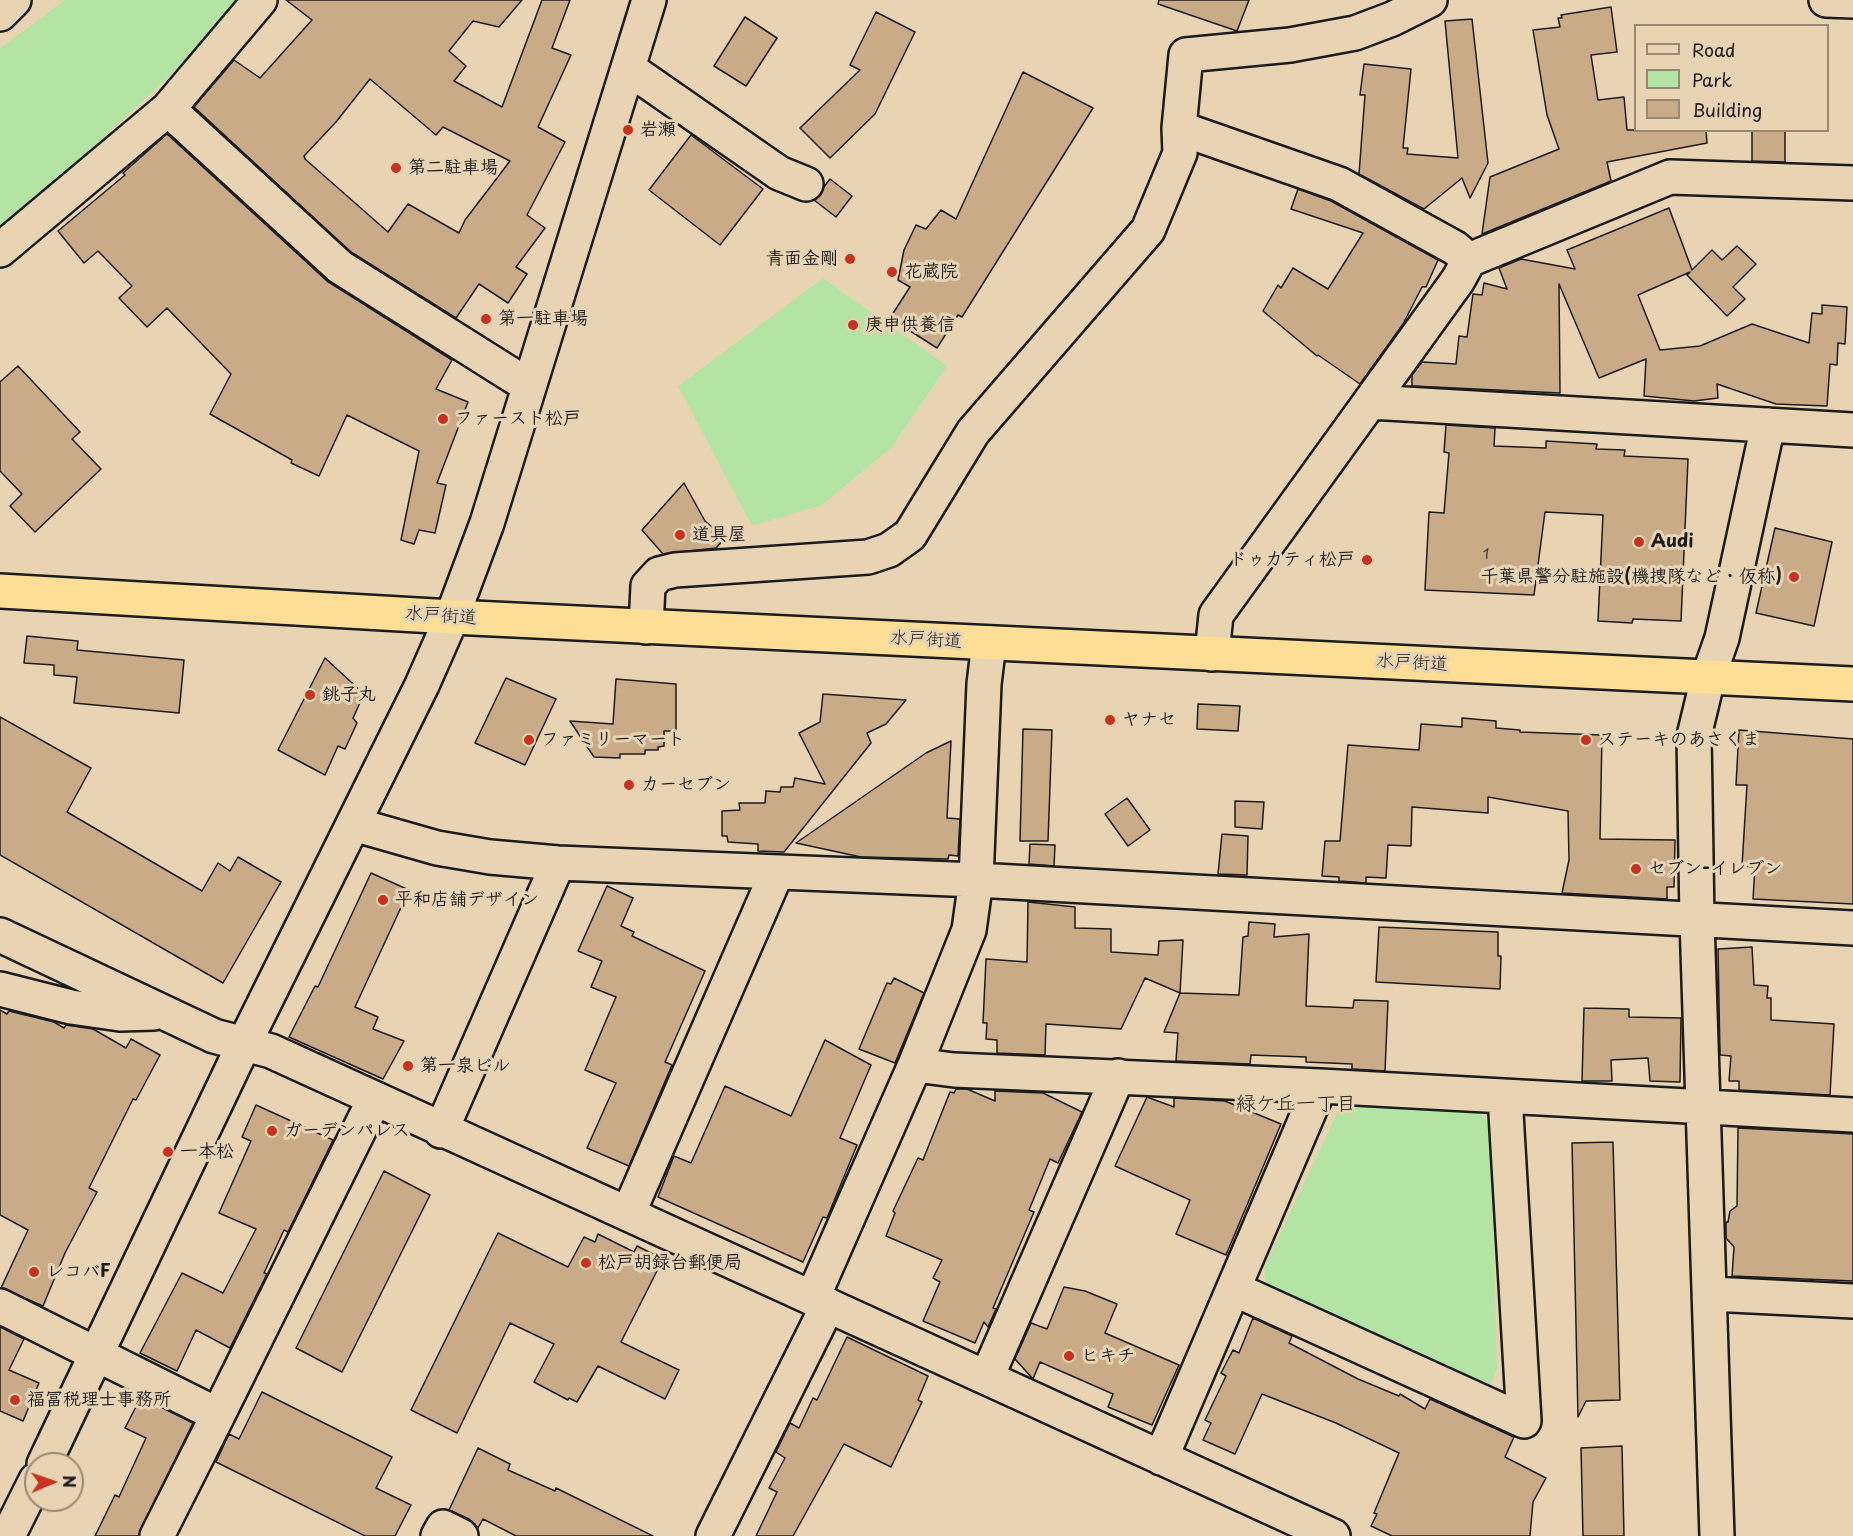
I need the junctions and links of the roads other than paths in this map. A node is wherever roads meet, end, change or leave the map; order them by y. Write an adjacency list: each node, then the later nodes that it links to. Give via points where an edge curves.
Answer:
1 (14, 0): 7 (street)
2 (260, 0): 9 (street)
3 (649, 0): 8 (street)
4 (1430, 0): 10 (street, via 1355,33 1290,45 1186,55)
5 (1826, 0): 6 (street)
6 (1853, 1)
7 (0, 14)
8 (628, 68): 12 (street, via 778,173); 15 (street)
9 (168, 109): 13 (street); 15 (street, via 340,267)
10 (1179, 128): 14 (street, via 1339,184 1455,248); 21 (street, via 1180,153 1148,230 973,432 910,535 889,550 868,557 659,574 648,586)
11 (1853, 183): 14 (street, via 1670,177)
12 (806, 184)
13 (0, 250)
14 (1469, 260): 16 (street)
15 (529, 386): 20 (street, via 487,523)
16 (1370, 402): 17 (street); 23 (street, via 1216,615)
17 (1768, 425): 18 (street); 24 (street, via 1722,639)
18 (1853, 430)
19 (0, 591): 20 (highway, 水戸街道)
20 (452, 617): 21 (highway, 水戸街道); 26 (street)
21 (646, 627): 22 (highway, 水戸街道)
22 (989, 643): 23 (highway, 水戸街道); 29 (street)
23 (1212, 654): 24 (highway, 水戸街道)
24 (1708, 678): 25 (highway, 水戸街道); 30 (street, via 1694,736)
25 (1853, 684)
26 (353, 824): 27 (street, via 437,848); 35 (street)
27 (558, 863): 28 (street); 43 (street)
28 (777, 872): 29 (street); 44 (street)
29 (976, 880): 30 (street); 36 (street, via 969,930)
30 (1697, 920): 31 (street); 41 (street)
31 (1853, 928)
32 (0, 935): 34 (street)
33 (0, 988): 34 (street, via 120,1014)
34 (164, 1013): 35 (street, via 214,1036)
35 (244, 1044): 40 (street, via 271,1051); 50 (street)
36 (915, 1065): 37 (street); 47 (street)
37 (1118, 1076): 38 (street); 51 (street)
38 (1320, 1086): 39 (street); 45 (street)
39 (1505, 1096): 41 (street); 45 (street, via 1524,1421)
40 (374, 1100): 43 (street); 52 (street)
41 (1704, 1108): 42 (street); 46 (street)
42 (1853, 1115)
43 (441, 1131): 44 (street)
44 (628, 1214): 47 (street)
45 (1234, 1289): 54 (street)
46 (1711, 1294): 48 (street); 57 (street)
47 (820, 1301): 51 (street); 62 (street)
48 (1853, 1301)
49 (0, 1306): 50 (street)
50 (99, 1353): 52 (street); 53 (street)
51 (987, 1377): 54 (street)
52 (218, 1415): 59 (street)
53 (50, 1452)
54 (1161, 1458): 56 (street)
55 (24, 1504): 58 (street)
56 (1283, 1525): 63 (street)
57 (1720, 1533)
58 (8, 1536)
59 (157, 1536)
60 (438, 1536): 61 (street, via 442,1527)
61 (461, 1536)
62 (713, 1536)
63 (1333, 1536)

